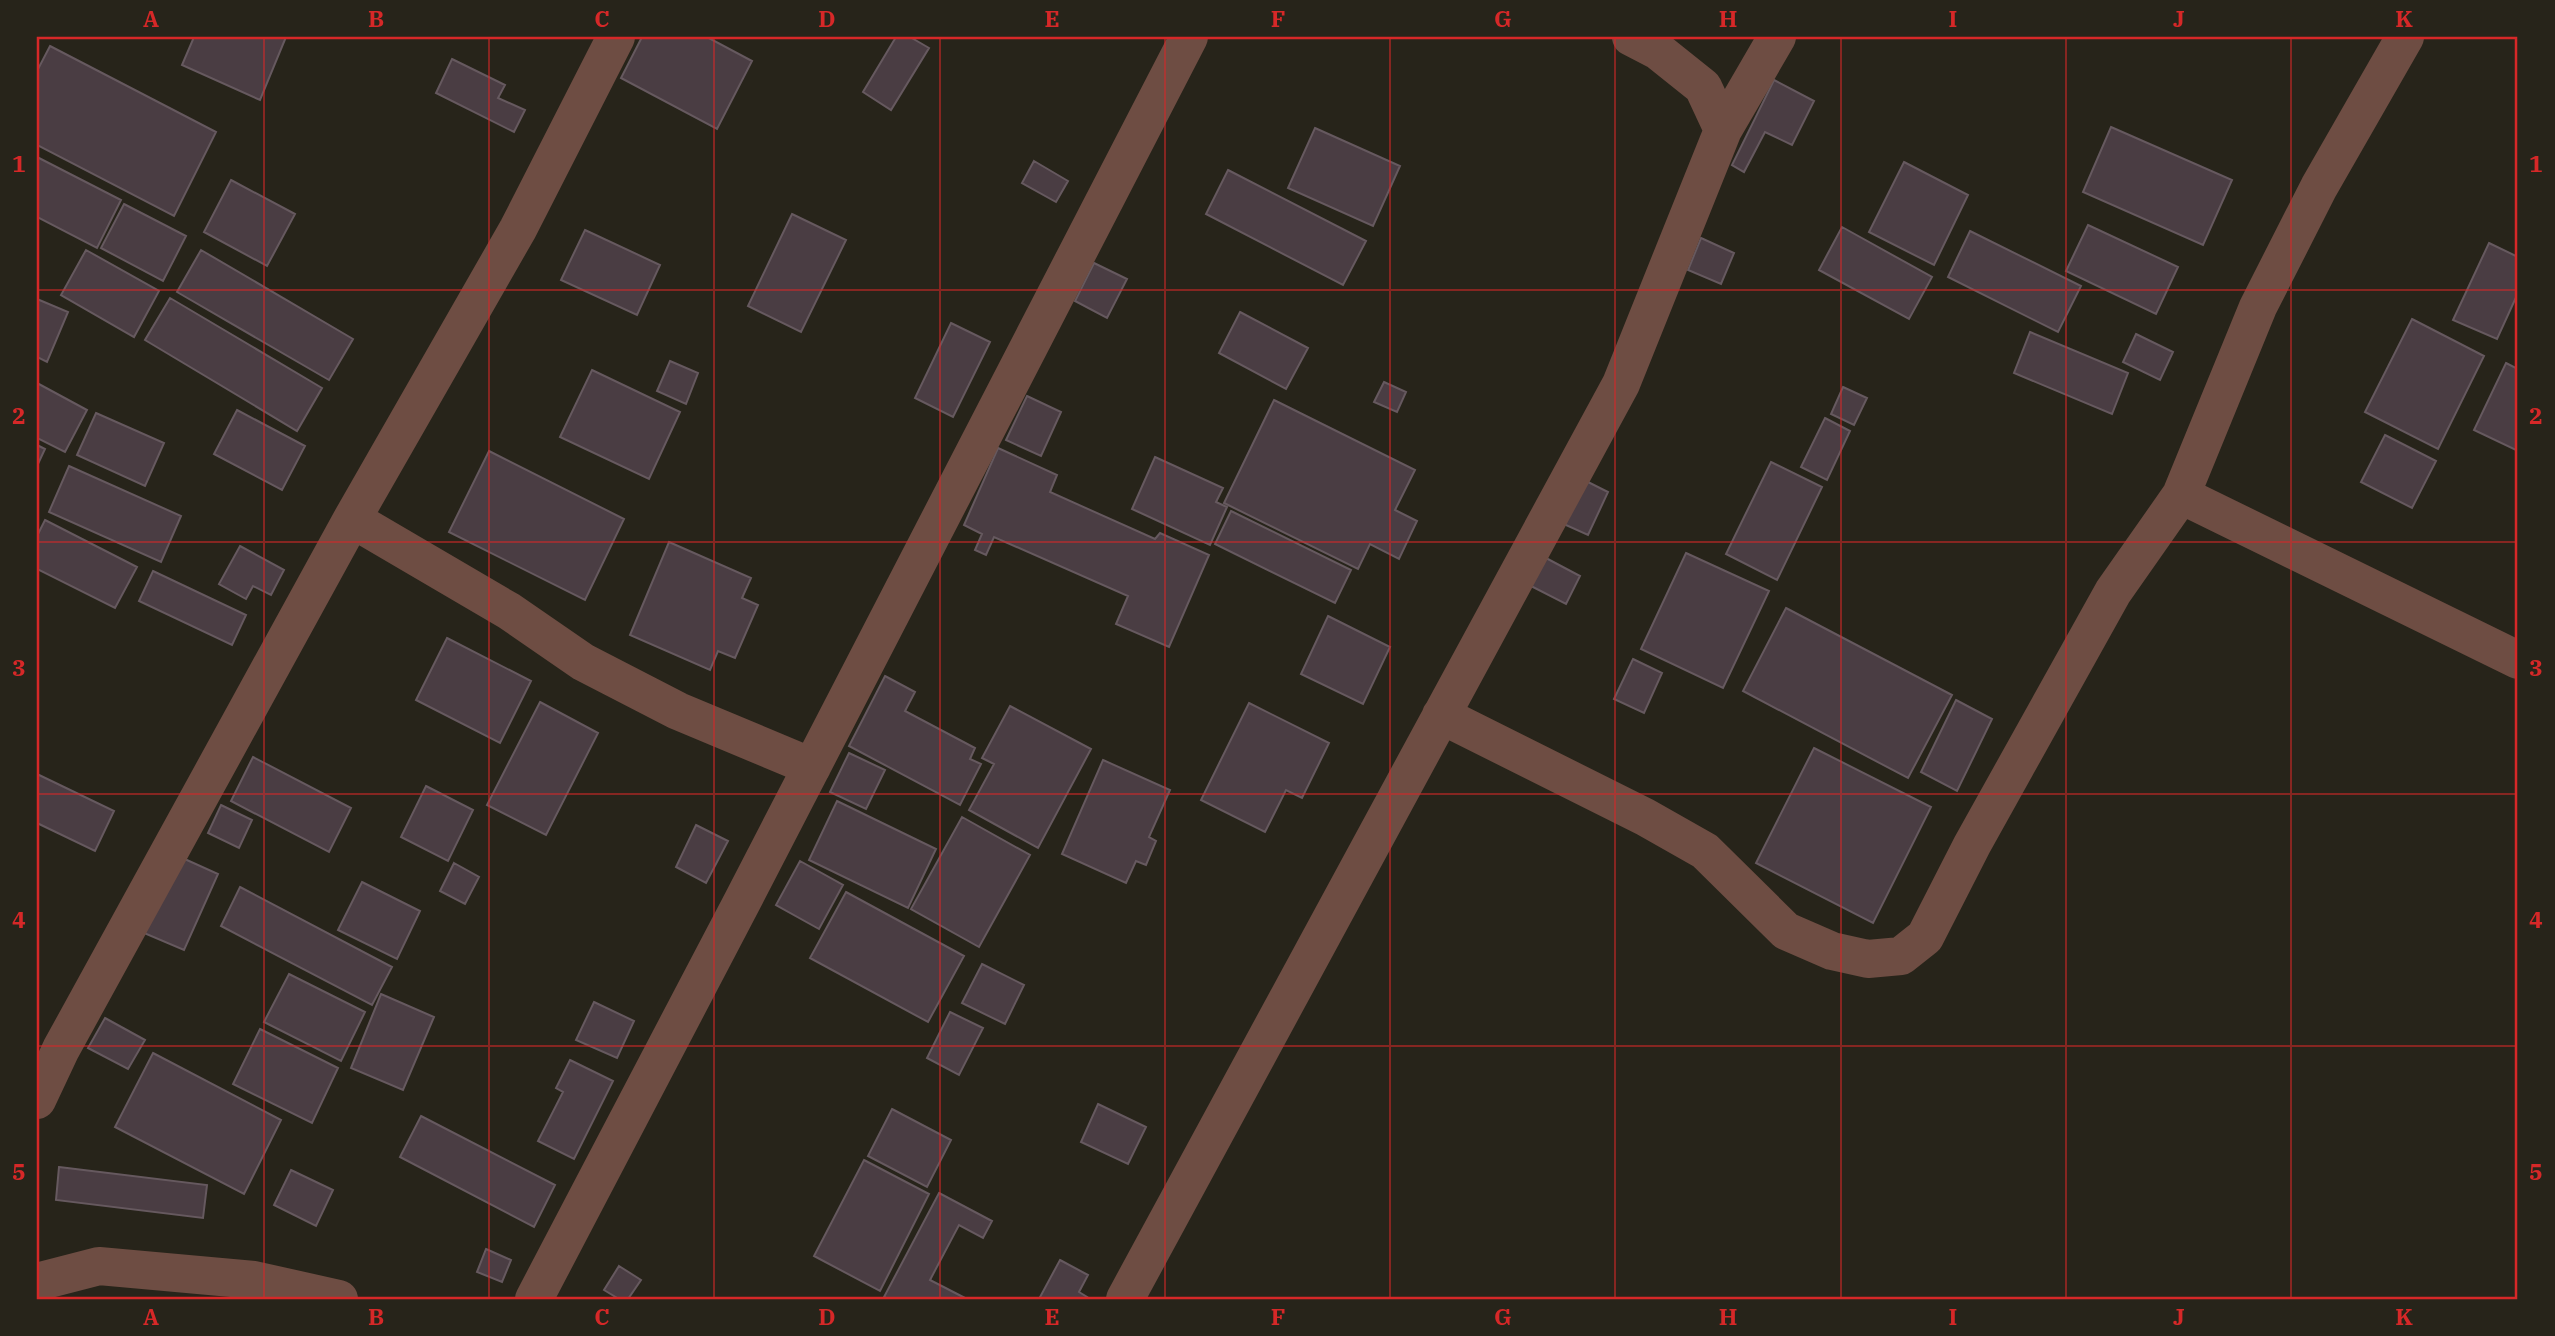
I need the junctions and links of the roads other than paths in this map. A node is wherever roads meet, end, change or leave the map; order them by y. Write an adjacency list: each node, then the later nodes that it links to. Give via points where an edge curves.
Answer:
1 (616, 37): 8 (street, via 518,229)
2 (1189, 37): 11 (street)
3 (1631, 37): 6 (street, via 1658,51 1703,87)
4 (1777, 37): 6 (street)
5 (2406, 37): 7 (street, via 2319,187 2258,307)
6 (1723, 130): 10 (street, via 1621,384)
7 (2181, 495): 9 (street); 10 (street, via 2113,592 1924,937 1901,956 1868,959 1844,954 1786,931 1706,851)
8 (352, 519): 11 (street, via 509,611 583,662 678,711); 12 (street)
9 (2518, 660)
10 (1441, 715): 16 (street)
11 (812, 767): 15 (street)
12 (37, 1100)
13 (37, 1282): 14 (street, via 99,1266 254,1280)
14 (339, 1299)
15 (534, 1299)
16 (1125, 1299)

